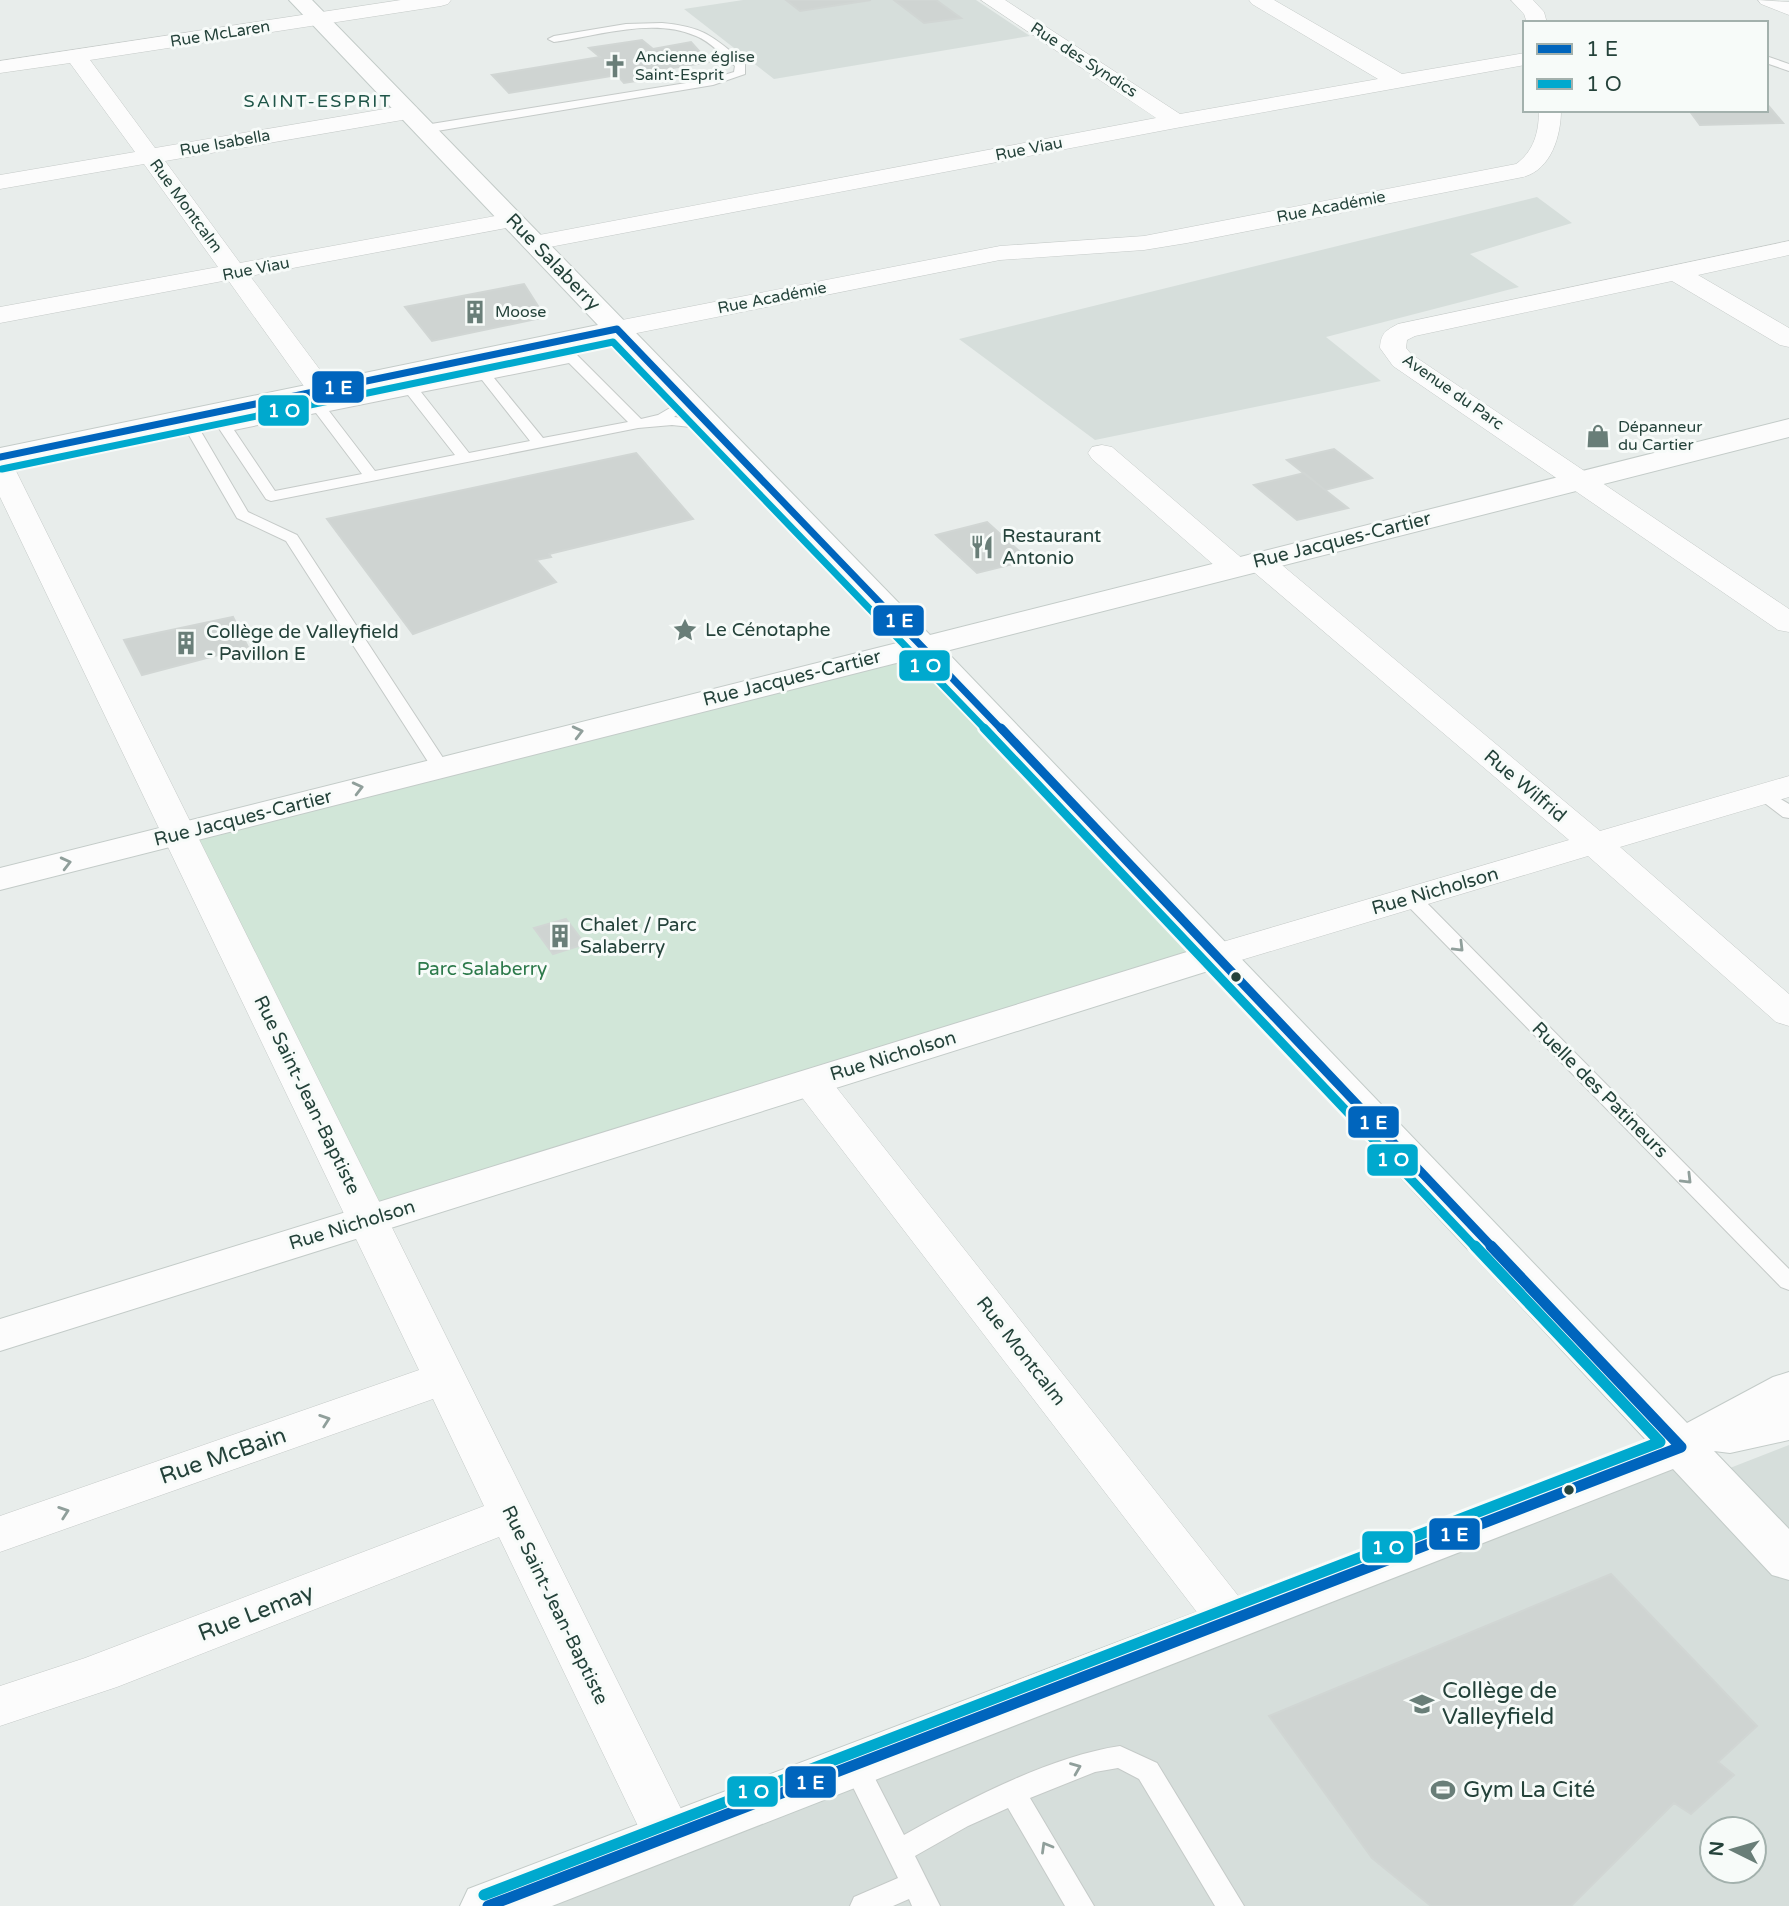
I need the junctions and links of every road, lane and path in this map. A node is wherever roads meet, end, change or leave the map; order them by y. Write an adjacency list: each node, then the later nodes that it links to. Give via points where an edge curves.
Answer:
1 (300, 0): 8 (street, Rue Salaberry)
2 (441, 0): 8 (street, Rue McLaren)
3 (991, 0): 19 (street, Rue des Syndics)
4 (1259, 0): 16 (street)
5 (1521, 0): 9 (street)
6 (1768, 0): 7 (street)
7 (1789, 9)
8 (317, 19): 11 (street, Rue McLaren); 17 (street, Rue Salaberry)
9 (1537, 21)
10 (554, 39): 20 (lane, via 642,27 679,28 699,33 741,65 738,74 713,82)
11 (76, 56): 14 (street, Rue McLaren); 21 (street, Rue Montcalm)
12 (1523, 59): 16 (street, Rue Viau)
13 (1768, 60): 15 (lane)
14 (0, 68)
15 (1789, 68)
16 (1398, 81): 19 (street, Rue Viau)
17 (408, 112): 20 (street, Rue Salaberry); 21 (street, Rue Isabella)
18 (1550, 112): 29 (street, Rue Académie, via 1542,153 1523,170 1144,243 1000,253)
19 (1176, 121): 24 (street, Rue Viau)
20 (425, 129): 23 (street, Rue Salaberry)
21 (149, 156): 22 (street, Rue Isabella); 27 (street, Rue Montcalm)
22 (0, 182)
23 (512, 220): 24 (street, Rue Salaberry); 27 (street, Rue Viau)
24 (534, 243): 29 (street, Rue Salaberry)
25 (1789, 248): 26 (street, Avenue du Parc)
26 (1675, 272): 30 (street); 45 (street, Avenue du Parc, via 1394,336 1393,348 1402,360)
27 (235, 273): 28 (street, Rue Viau); 33 (street, Rue Montcalm)
28 (0, 315)
29 (617, 329): 33 (street, Rue Académie); 34 (street, Rue Salaberry)
30 (1789, 339)
31 (485, 376): 32 (lane); 36 (lane, via 572,358); 39 (lane)
32 (412, 390): 33 (lane); 42 (lane)
33 (320, 399): 35 (street, Rue Académie); 44 (lane); 44 (lane, via 225,427 271,496)
34 (687, 402): 36 (lane, via 663,418); 37 (street, Rue Salaberry)
35 (186, 418): 41 (street, Rue Académie); 49 (lane, via 242,515 292,538)
36 (638, 424): 37 (lane); 39 (lane)
37 (709, 425): 48 (street, Rue Salaberry)
38 (1789, 428): 45 (street, Rue Jacques-Cartier)
39 (539, 443): 42 (lane)
40 (1102, 453): 46 (street, Rue Wilfrid)
41 (0, 457)
42 (465, 458): 44 (lane)
43 (0, 467): 51 (street, Rue Saint-Jean-Baptiste)
44 (371, 477)
45 (1581, 480): 46 (street, Rue Jacques-Cartier); 47 (street, Avenue du Parc)
46 (1246, 564): 48 (street, Rue Jacques-Cartier); 52 (street, Rue Wilfrid)
47 (1789, 623)
48 (922, 645): 49 (street, Rue Jacques-Cartier, one-way to 48); 55 (street, Rue Salaberry)
49 (440, 767): 51 (street, Rue Jacques-Cartier, one-way to 49)
50 (1781, 798): 52 (street, Rue Nicholson)
51 (179, 834): 53 (street, Rue Jacques-Cartier, one-way to 51); 58 (street, Rue Saint-Jean-Baptiste)
52 (1595, 845): 54 (street, Rue Nicholson); 56 (street, Rue Wilfrid)
53 (0, 879)
54 (1411, 898): 55 (street, Rue Nicholson); 59 (lane, Ruelle des Patineurs, one-way to 59)
55 (1215, 956): 57 (street, Rue Nicholson); 64 (street, Rue Salaberry)
56 (1789, 1014)
57 (811, 1082): 58 (street, Rue Nicholson); 68 (street, Rue Montcalm)
58 (368, 1220): 60 (street, Rue Nicholson); 61 (street, Rue Saint-Jean-Baptiste)
59 (1789, 1282)
60 (0, 1335)
61 (445, 1378): 65 (street, Rue Saint-Jean-Baptiste); 66 (street, Rue McBain, one-way to 61)
62 (1789, 1389): 64 (street)
63 (1789, 1423): 64 (street)
64 (1681, 1447): 67 (street, Rue Salaberry); 68 (street)
65 (511, 1514): 69 (street, Rue Lemay, via 100,1673); 72 (street, Rue Saint-Jean-Baptiste)
66 (0, 1534)
67 (1789, 1561)
68 (1230, 1620): 70 (street)
69 (0, 1706)
70 (855, 1765): 72 (street); 73 (lane)
71 (1013, 1793): 73 (lane); 77 (lane, one-way to 71); 78 (lane, one-way to 78, via 1093,1761 1120,1757 1130,1761 1148,1771)
72 (669, 1836): 75 (street)
73 (898, 1852): 74 (lane)
74 (920, 1895): 76 (lane)
75 (488, 1906)
76 (864, 1906)
77 (1080, 1906)
78 (1230, 1906)

